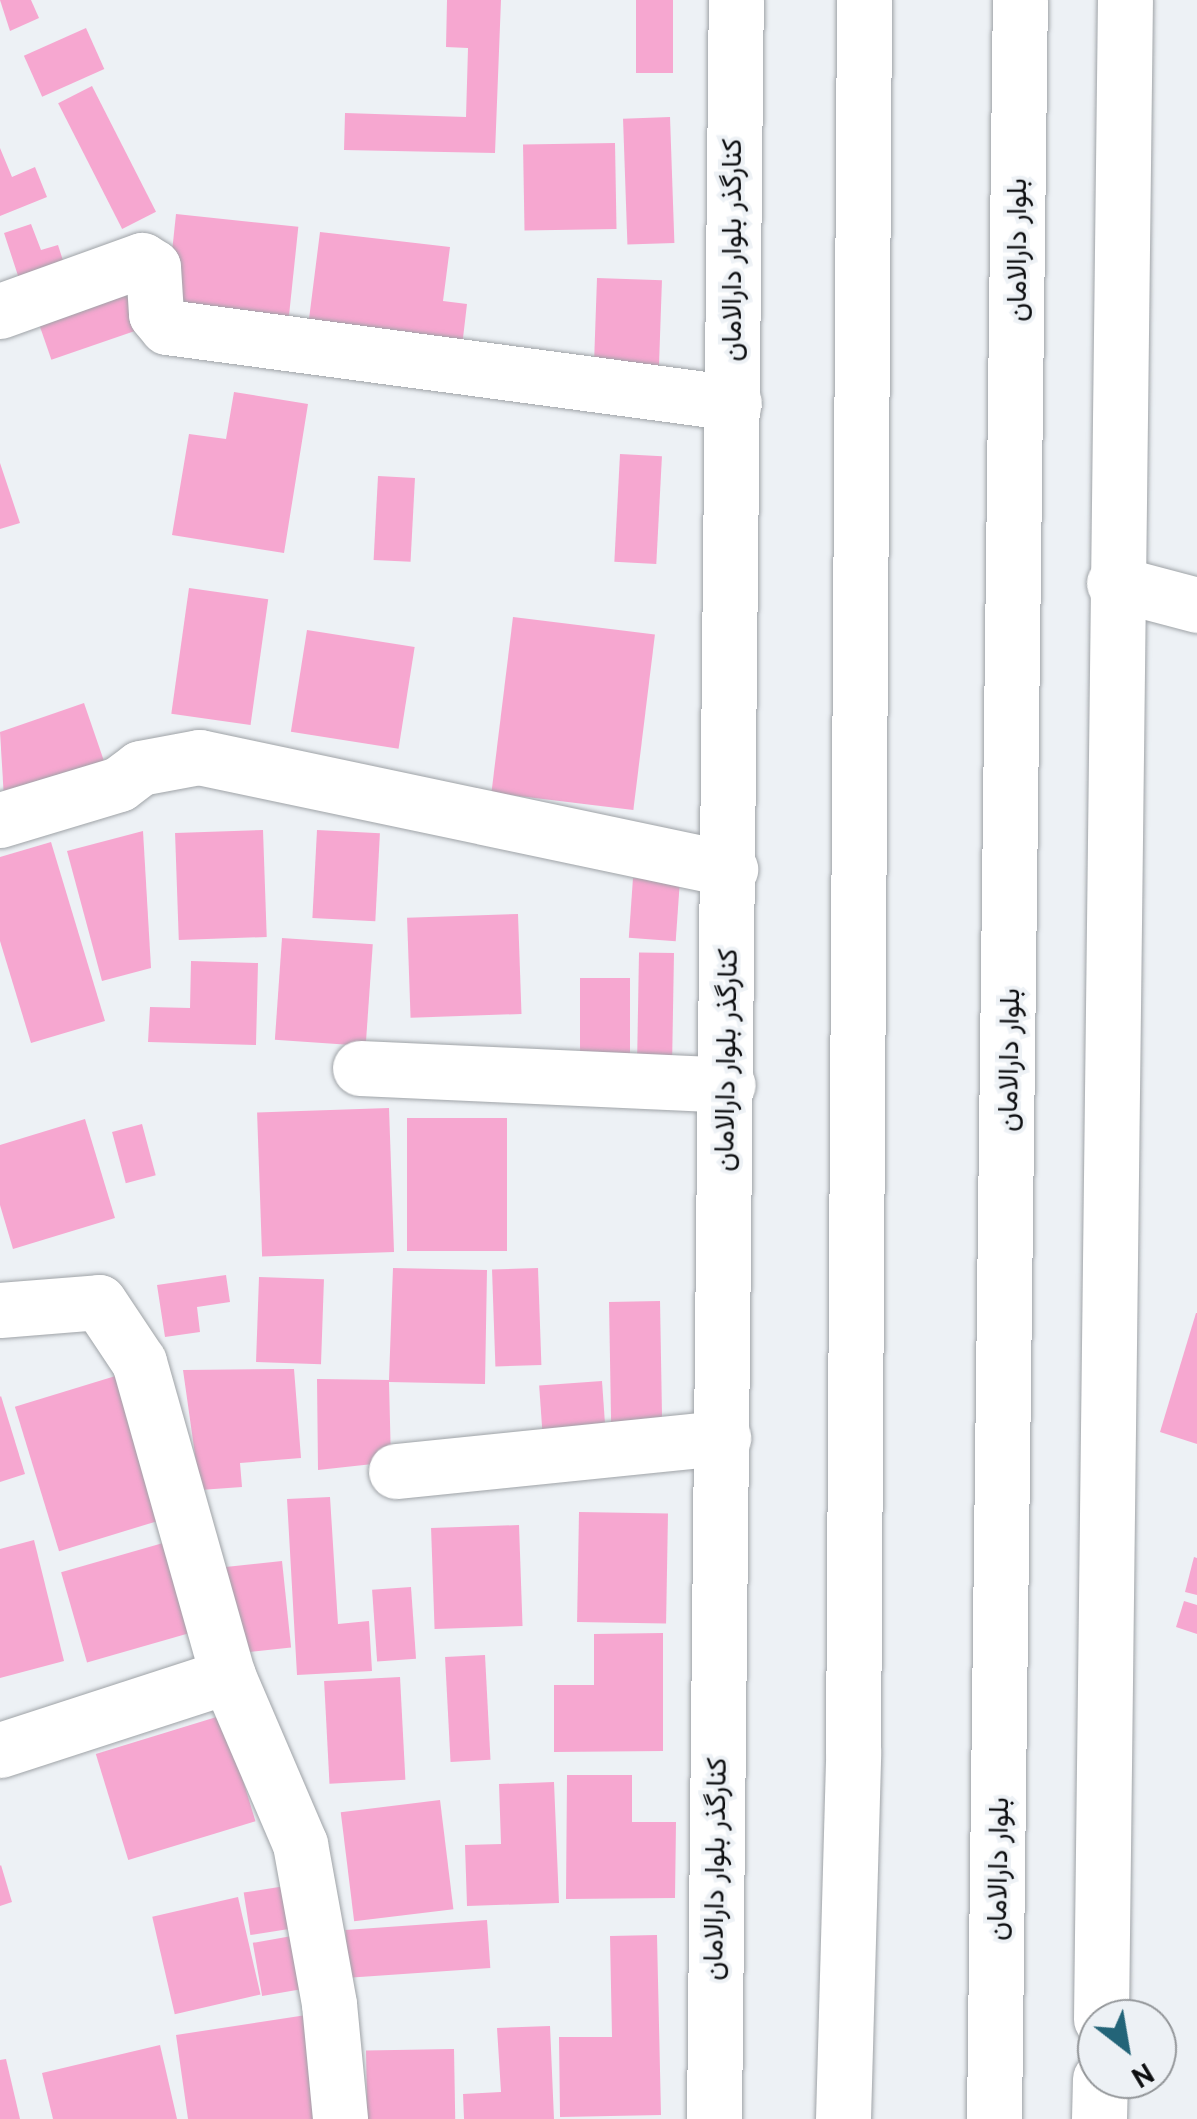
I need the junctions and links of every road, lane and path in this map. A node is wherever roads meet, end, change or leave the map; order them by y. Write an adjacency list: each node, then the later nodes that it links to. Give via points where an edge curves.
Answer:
1 (736, 0): 6 (street, کنارگذر بلوار دارالامان)
2 (864, 0): 21 (street, via 853,1753)
3 (1020, 0): 22 (street, بلوار دارالامان)
4 (1126, 0): 7 (street)
5 (0, 311): 6 (street, via 148,261 156,314 166,327)
6 (734, 403): 10 (street, کنارگذر بلوار دارالامان)
7 (1114, 582): 8 (street); 18 (street)
8 (1197, 605)
9 (0, 820): 10 (street, via 119,784 140,768 199,757)
10 (730, 869): 12 (street, کنارگذر بلوار دارالامان)
11 (360, 1068): 12 (street)
12 (728, 1085): 14 (street, کنارگذر بلوار دارالامان)
13 (0, 1310): 16 (street, via 100,1302 138,1362)
14 (723, 1438): 15 (street); 20 (street, کنارگذر بلوار دارالامان)
15 (396, 1471)
16 (228, 1676): 17 (street); 19 (street, via 300,1844 329,2004)
17 (0, 1750)
18 (1101, 1999)
19 (340, 2119)
20 (714, 2119)
21 (844, 2119)
22 (994, 2119)

